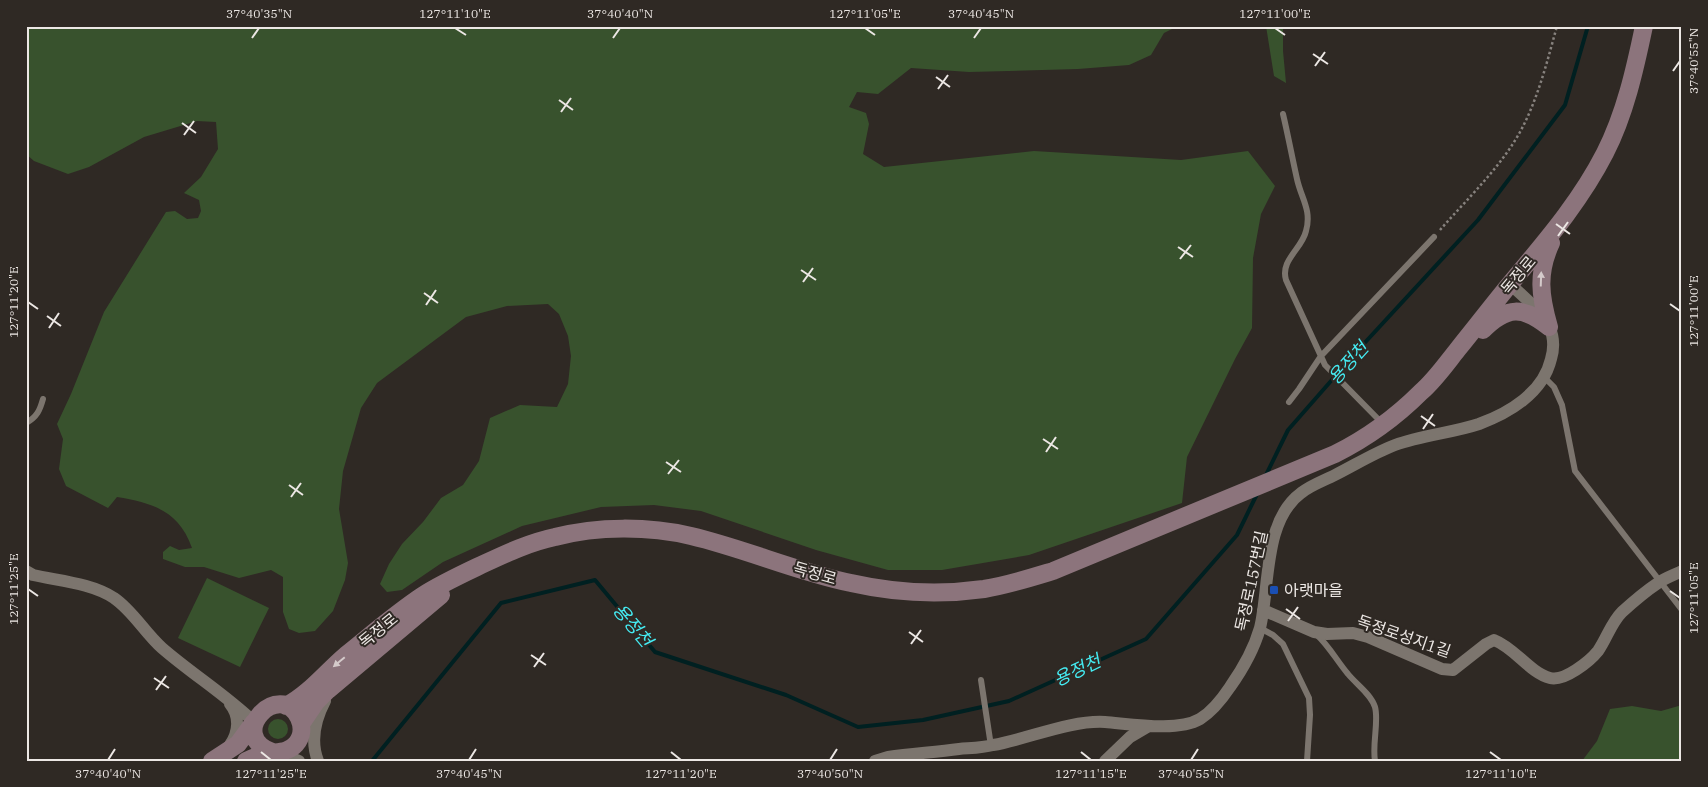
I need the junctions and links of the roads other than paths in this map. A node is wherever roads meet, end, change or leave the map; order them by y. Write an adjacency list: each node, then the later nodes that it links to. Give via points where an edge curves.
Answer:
1 (1644, 26): 3 (street, 독정로, via 1625,101 1606,151)
2 (1283, 114): 7 (lane, via 1297,180 1307,208 1306,232 1284,273)
3 (1557, 228): 5 (street, 독정로); 6 (street, one-way to 3, via 1543,306 1541,276)
4 (1434, 237): 7 (lane)
5 (1510, 284): 6 (street, 독정로157번길); 8 (street, 독정로)
6 (1549, 327): 8 (street, via 1536,316 1503,314); 9 (street, 독정로157번길, via 1553,351)
7 (1321, 356): 11 (lane); 13 (lane, via 1325,365)
8 (1440, 372): 13 (street, 독정로, via 1422,392)
9 (1544, 377): 17 (lane, via 1554,387 1562,405 1575,471); 18 (street, 독정로157번길, via 1521,402 1494,418 1380,451 1297,495 1287,506 1270,555)
10 (43, 399): 12 (lane, via 34,419)
11 (1289, 402)
12 (26, 423)
13 (1383, 424): 14 (street, 독정로, via 1355,444 1313,464 1151,531 1053,571 984,589 929,592 852,584 712,542 651,530 598,530 556,536 518,548)
14 (480, 566): 22 (street, 독정로); 25 (street, 독정로, one-way to 25, via 446,582 401,611 296,700)
15 (1682, 571): 17 (street, 독정로성지1길)
16 (29, 574): 24 (street, via 92,588 114,598 159,646)
17 (1659, 582): 19 (lane); 21 (street, 독정로성지1길, via 1621,613 1597,652 1560,679 1542,675 1494,640 1453,670 1442,669 1368,637 1353,633)
18 (1263, 610): 20 (street, 독정로157번길); 21 (street, 독정로성지1길)
19 (1682, 610)
20 (1260, 628): 27 (street, 독정로157번길, via 1239,674 1211,711 1188,723); 38 (lane, via 1283,644 1309,698)
21 (1314, 632): 39 (lane, via 1375,707)
22 (344, 676): 28 (street, 독정로, via 316,702); 35 (street, via 318,715 313,741)
23 (981, 680): 29 (lane)
24 (223, 696): 25 (street, via 250,706); 26 (street); 31 (street, via 233,707 237,724 236,734)
25 (278, 706): 26 (street, via 263,710); 28 (street, via 293,710)
26 (254, 722): 30 (street, via 259,744 265,750); 31 (street, via 238,744)
27 (1147, 726): 29 (street, 독정로157번길, via 1087,722); 37 (street)
28 (301, 728): 30 (street, via 294,746 288,751); 34 (street)
29 (991, 746): 36 (street, 독정로157번길)
30 (276, 752): 32 (street); 33 (street)
31 (218, 757)
32 (246, 761)
33 (300, 761)
34 (313, 761)
35 (318, 761)
36 (875, 761)
37 (1105, 761)
38 (1307, 761)
39 (1375, 761)

